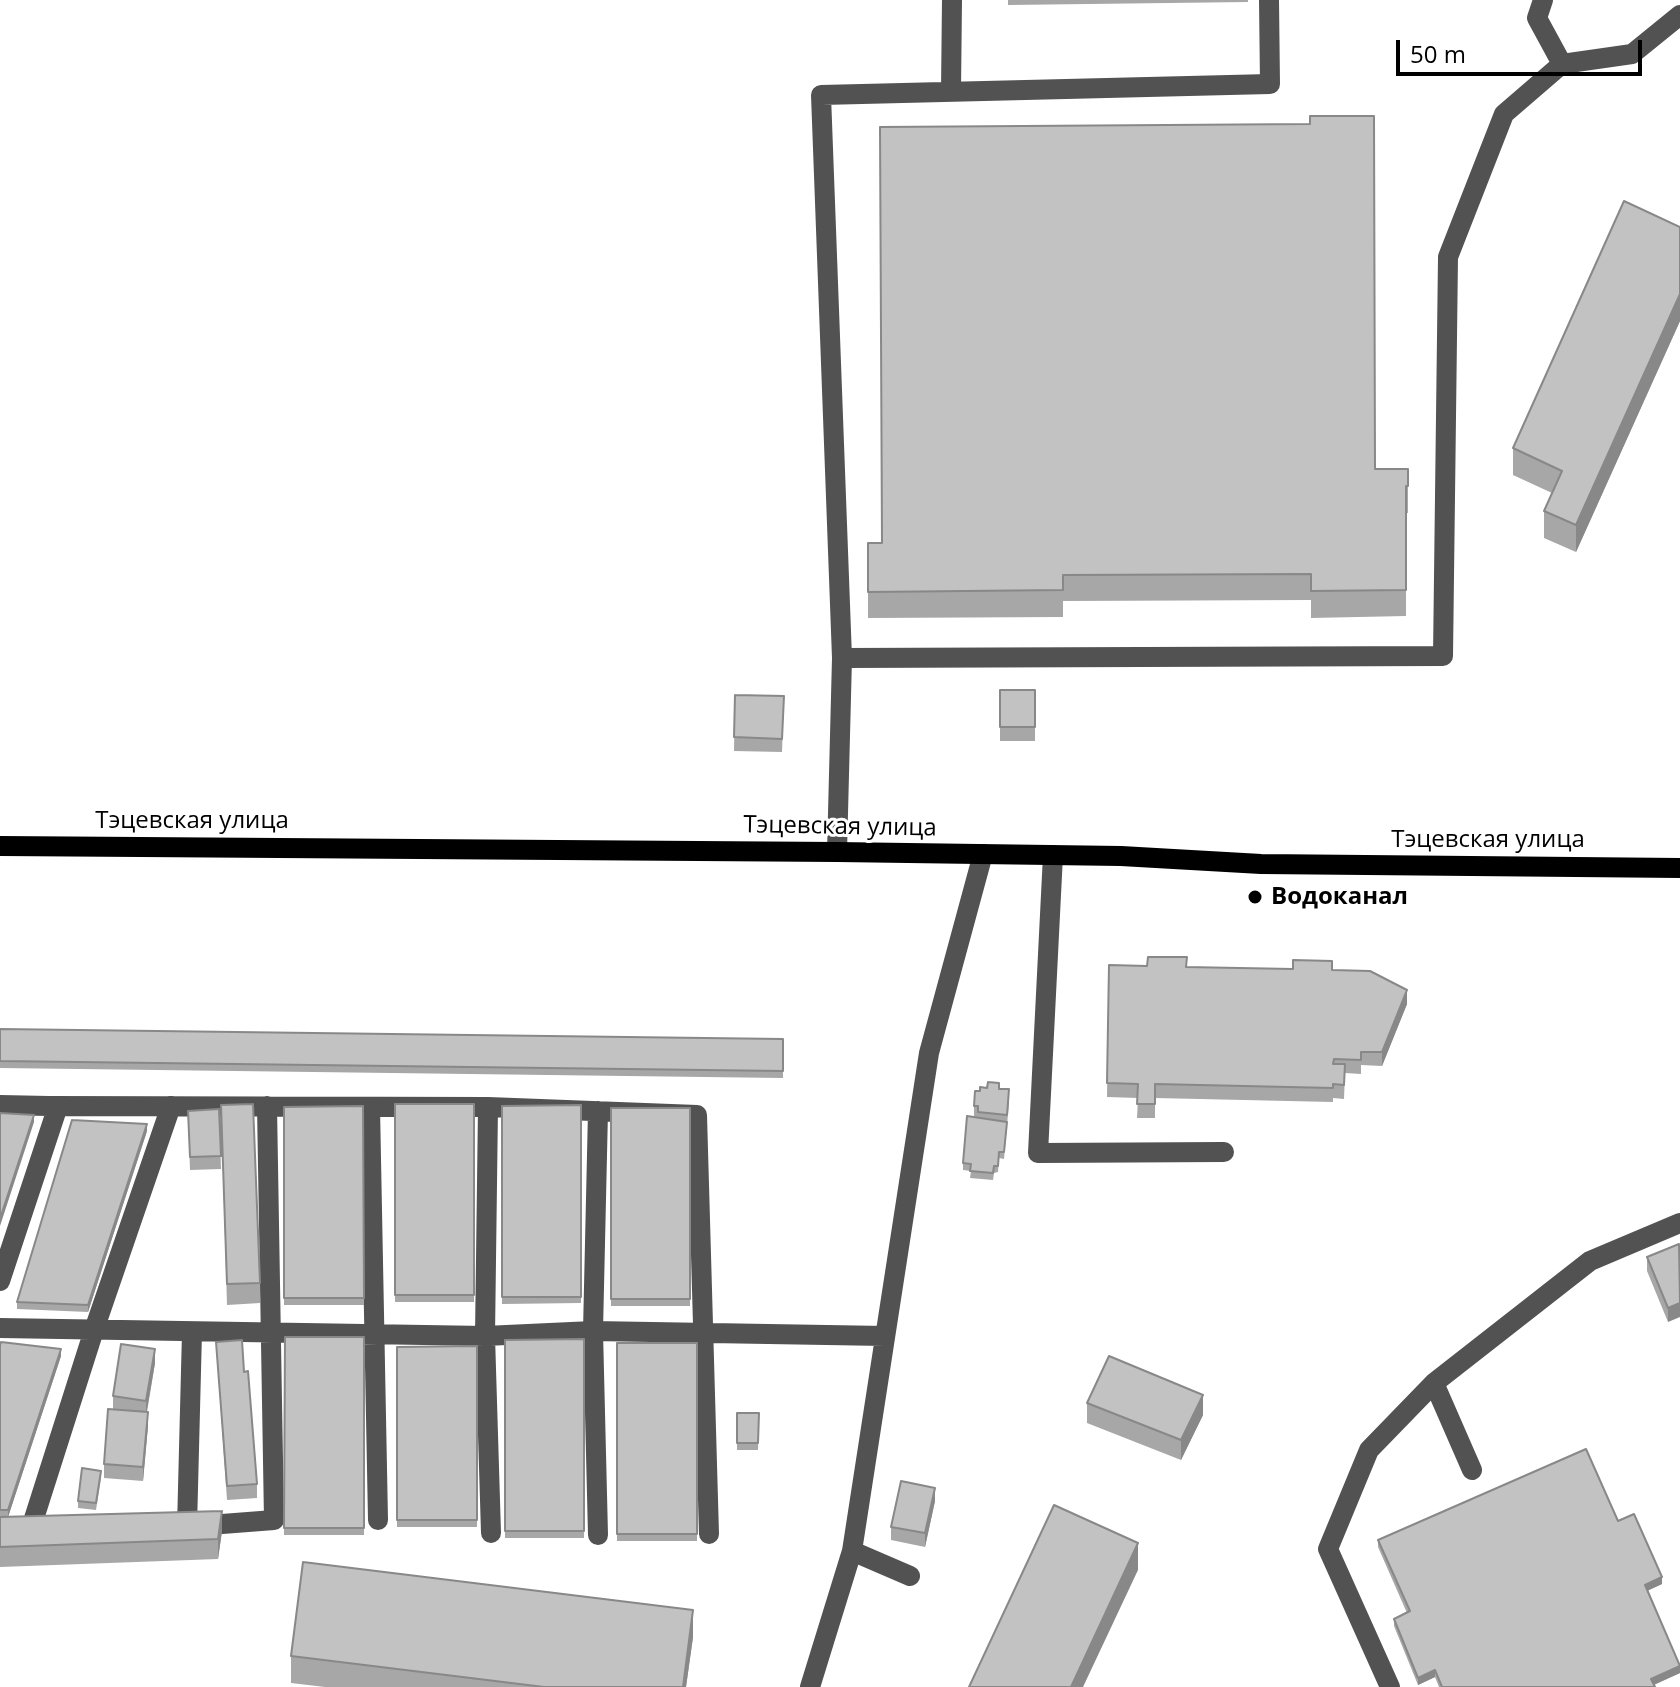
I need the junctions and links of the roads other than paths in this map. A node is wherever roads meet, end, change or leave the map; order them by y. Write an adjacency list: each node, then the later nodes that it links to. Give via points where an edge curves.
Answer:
1 (952, 0): 6 (lane)
2 (1269, 0): 6 (lane, via 1270,84)
3 (1543, 0): 5 (lane, via 1537,18)
4 (1680, 15): 5 (lane, via 1632,54)
5 (1562, 64): 7 (lane, via 1504,114 1448,257 1443,656)
6 (951, 91): 7 (lane, via 821,95)
7 (842, 658): 9 (lane)
8 (0, 846): 9 (main road, Тэцевская улица)
9 (837, 852): 10 (main road, Тэцевская улица)
10 (983, 854): 11 (main road, Тэцевская улица); 31 (lane, via 929,1053)
11 (1053, 855): 12 (main road, Тэцевская улица, via 1261,864); 20 (lane, via 1038,1153)
12 (1680, 868)
13 (0, 1105): 14 (lane)
14 (58, 1106): 15 (lane); 22 (lane)
15 (171, 1106): 16 (lane); 24 (lane)
16 (267, 1106): 17 (lane); 28 (lane)
17 (370, 1107): 18 (lane); 29 (lane)
18 (488, 1107): 19 (lane); 30 (lane)
19 (598, 1111): 25 (lane); 27 (lane, via 697,1115)
20 (1224, 1152)
21 (1680, 1223): 32 (lane, via 1590,1261)
22 (0, 1281)
23 (0, 1328): 24 (lane)
24 (94, 1330): 26 (lane); 35 (lane)
25 (593, 1331): 27 (lane); 30 (lane); 38 (lane)
26 (192, 1332): 28 (lane); 28 (lane, via 179,1527 274,1520)
27 (703, 1332): 31 (lane); 37 (lane)
28 (271, 1333): 29 (lane)
29 (375, 1333): 30 (lane); 34 (lane)
30 (485, 1336): 36 (lane)
31 (885, 1336): 39 (lane)
32 (1434, 1383): 33 (lane); 42 (lane, via 1369,1450 1328,1549)
33 (1472, 1470)
34 (378, 1520)
35 (30, 1531)
36 (491, 1533)
37 (709, 1534)
38 (598, 1535)
39 (852, 1551): 40 (lane); 41 (lane)
40 (910, 1576)
41 (810, 1687)
42 (1390, 1687)

